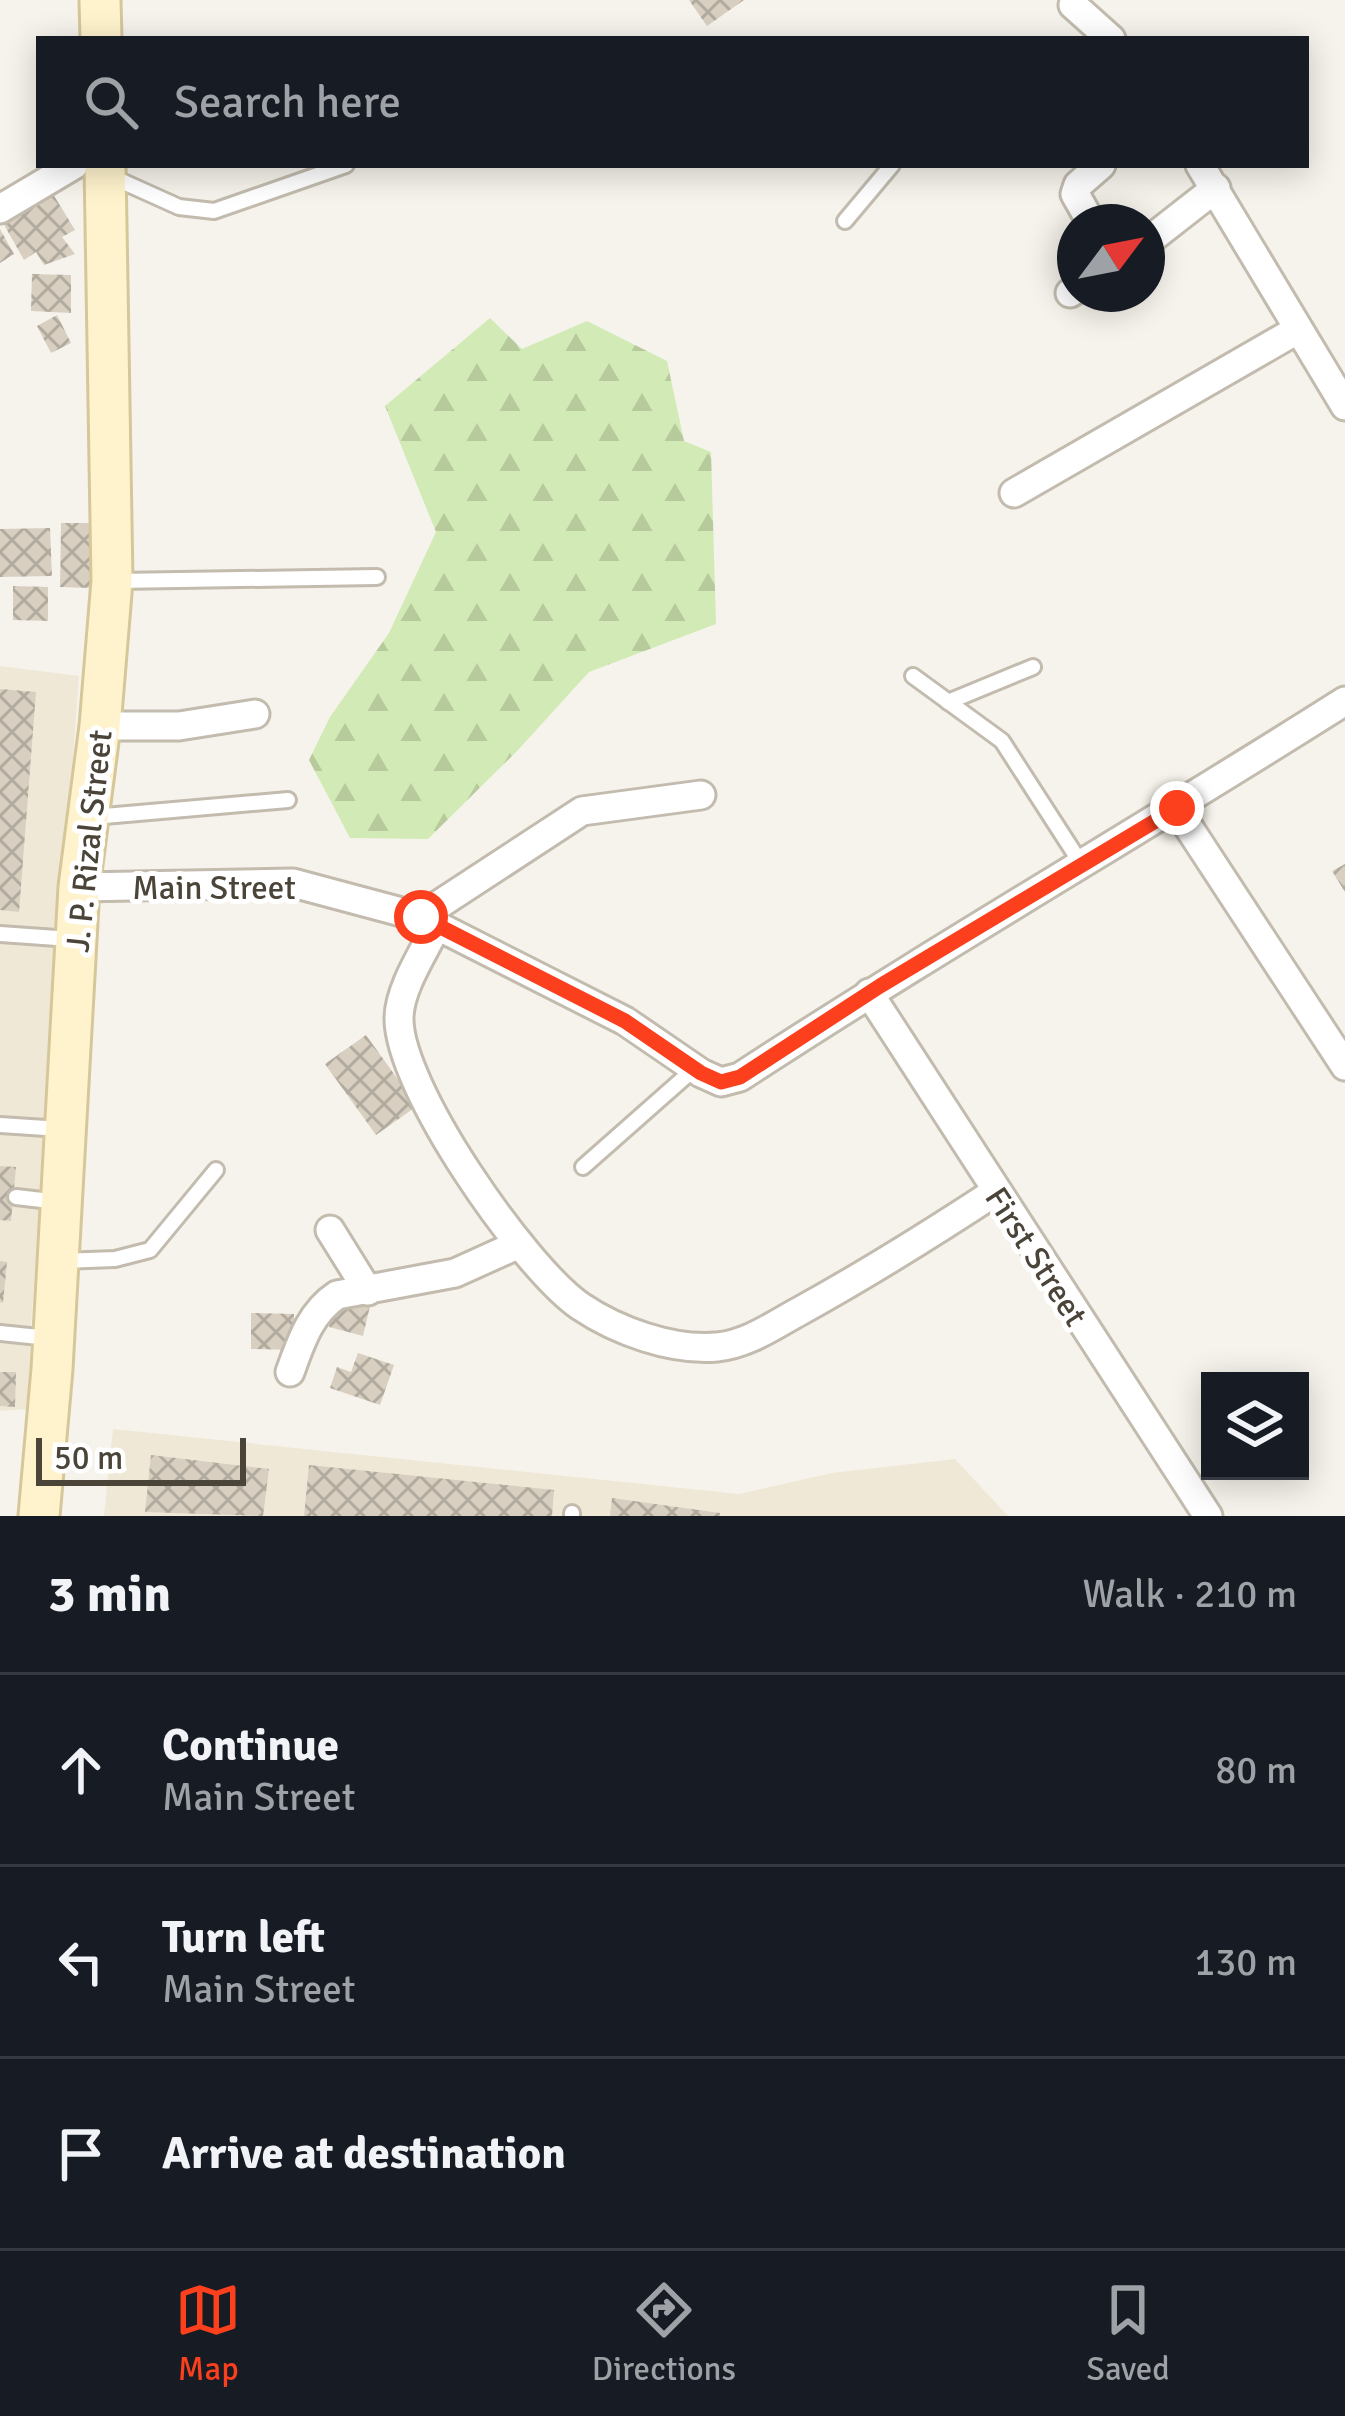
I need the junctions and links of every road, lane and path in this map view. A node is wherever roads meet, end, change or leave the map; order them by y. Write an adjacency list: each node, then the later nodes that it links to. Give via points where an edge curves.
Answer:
1 (100, 0): 3 (street)
2 (1072, 5): 4 (street)
3 (101, 36)
4 (1108, 36)
5 (95, 168): 6 (lane, via 179,206 214,212); 11 (street); 18 (street, J. P. Rizal Street)
6 (338, 168)
7 (889, 168): 12 (lane)
8 (1098, 168): 10 (street, via 1078,185)
9 (1208, 177): 13 (street); 14 (street)
10 (1081, 204)
11 (0, 208)
12 (845, 221)
13 (1165, 223)
14 (1297, 330): 15 (street); 16 (street)
15 (1345, 406)
16 (1014, 494)
17 (377, 577): 18 (lane)
18 (112, 581): 24 (street, J. P. Rizal Street)
19 (1033, 667): 22 (lane)
20 (913, 676): 22 (lane)
21 (1345, 701): 27 (street)
22 (948, 702): 29 (lane, via 1002,741)
23 (255, 714): 24 (street, via 179,726)
24 (100, 726): 28 (street, J. P. Rizal Street)
25 (701, 795): 31 (street, via 582,812)
26 (288, 800): 28 (lane)
27 (1177, 808): 29 (street); 35 (street)
28 (88, 818): 30 (street, J. P. Rizal Street)
29 (1082, 865): 34 (street)
30 (79, 887): 31 (street, Main Street, via 293,883); 33 (street, J. P. Rizal Street)
31 (429, 921): 36 (street, Main Street, via 625,1021); 45 (street, via 399,1016 405,1046 444,1133)
32 (0, 934): 33 (lane)
33 (76, 940): 38 (street, J. P. Rizal Street)
34 (868, 993): 36 (street, via 740,1077 721,1082); 41 (street, First Street)
35 (1345, 1066)
36 (694, 1069): 39 (lane)
37 (0, 1125): 38 (lane)
38 (65, 1130): 43 (street, J. P. Rizal Street)
39 (583, 1167)
40 (216, 1170): 46 (lane, via 150,1250)
41 (995, 1192): 45 (street, via 860,1278 750,1339 716,1347 646,1339 580,1306); 52 (street, First Street)
42 (16, 1197): 43 (lane)
43 (60, 1202): 46 (street, J. P. Rizal Street)
44 (330, 1230): 47 (street)
45 (517, 1245): 47 (street, via 455,1273)
46 (57, 1262): 49 (street, J. P. Rizal Street)
47 (368, 1291): 50 (street, via 322,1306)
48 (0, 1333): 49 (lane)
49 (52, 1338): 51 (street, J. P. Rizal Street)
50 (290, 1372)
51 (39, 1516)
52 (1208, 1516)

